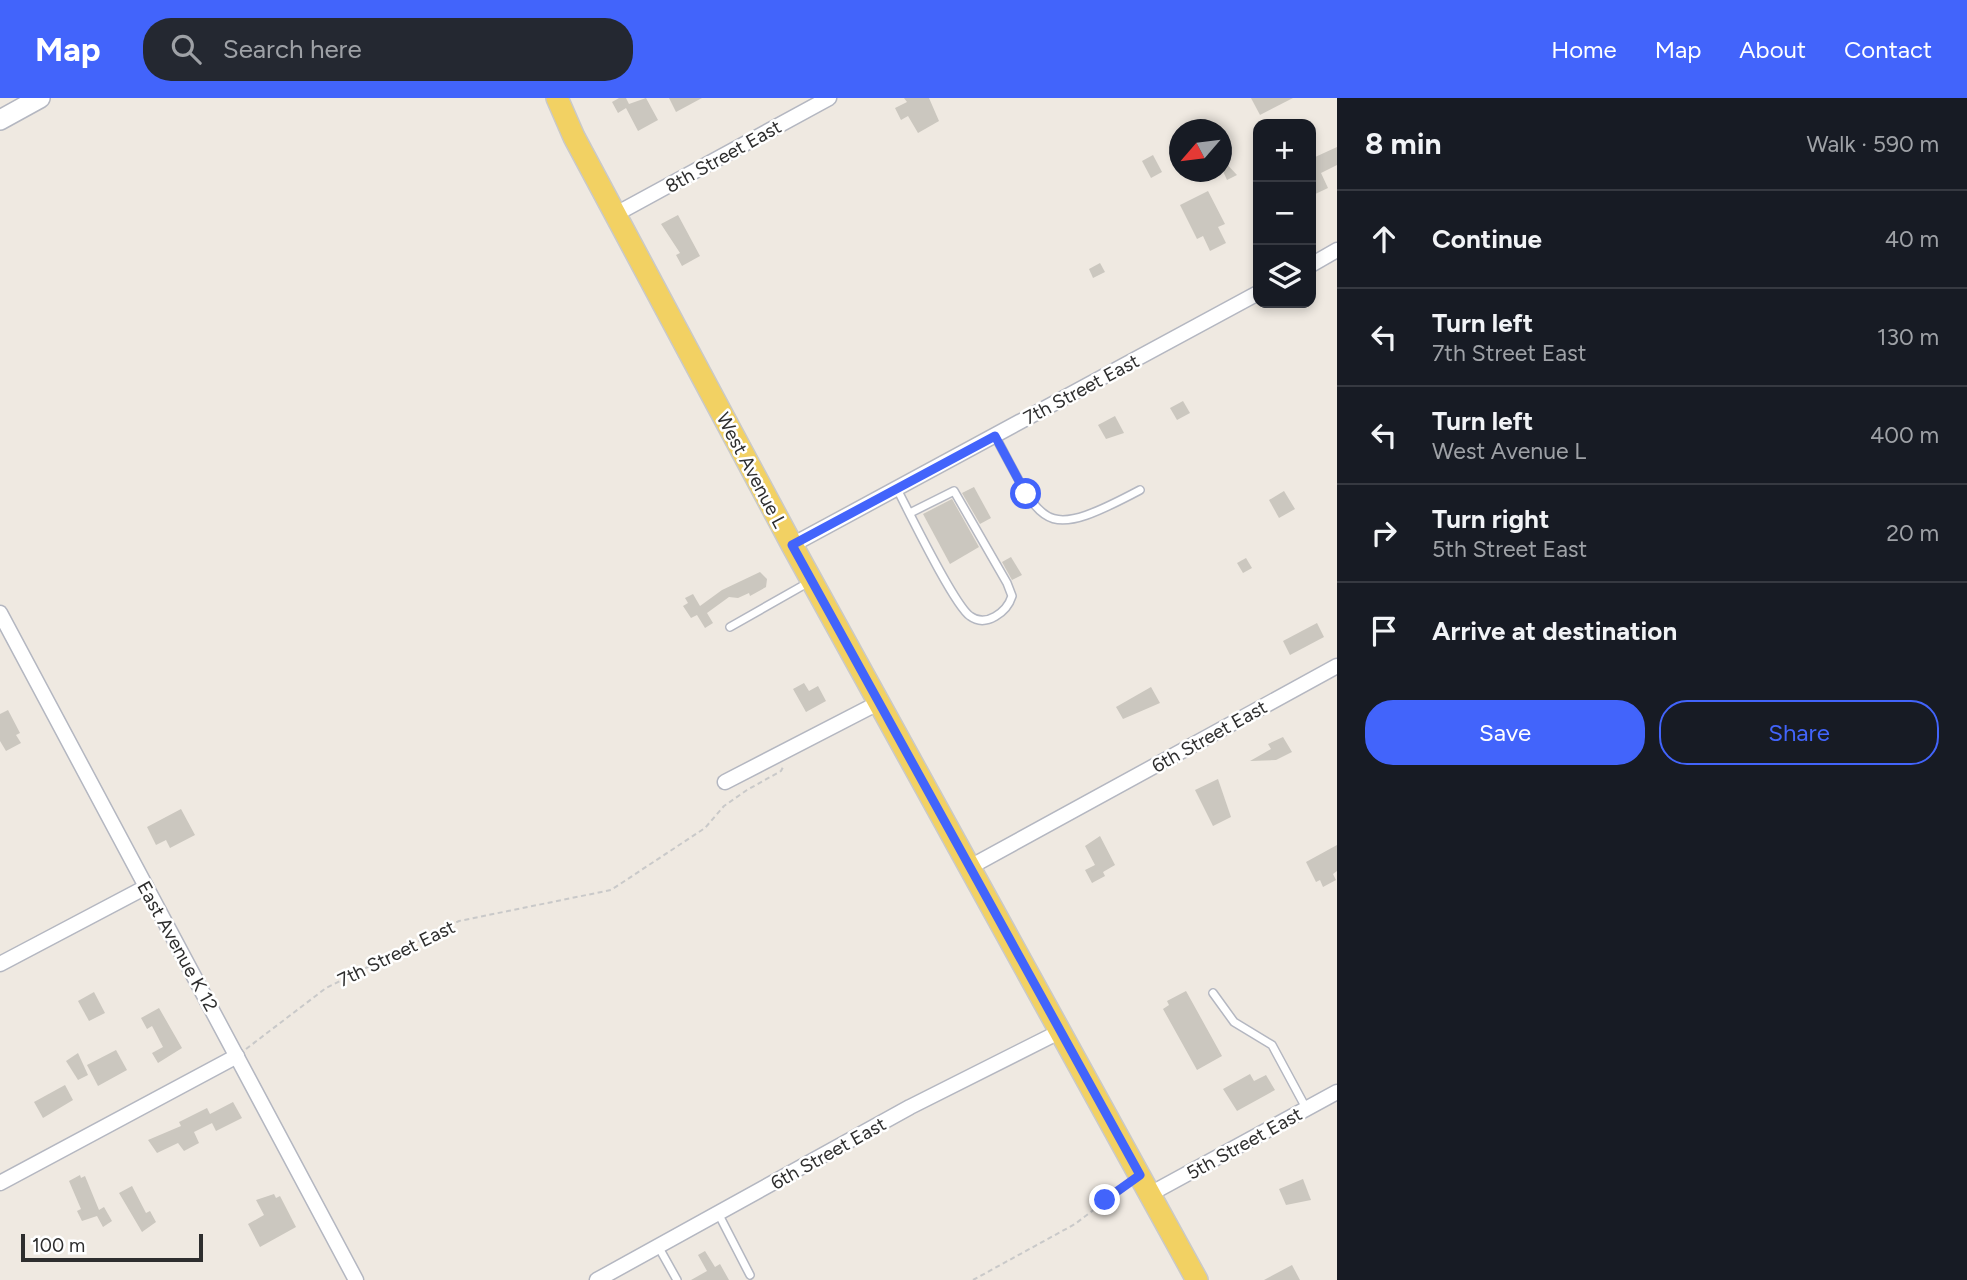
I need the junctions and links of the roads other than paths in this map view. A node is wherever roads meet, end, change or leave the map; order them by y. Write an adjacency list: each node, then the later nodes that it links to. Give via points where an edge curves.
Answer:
1 (40, 98): 5 (main road)
2 (544, 98): 6 (main road, West Avenue L)
3 (557, 98): 6 (main road, West Avenue L)
4 (829, 98): 7 (street, 8th Street East)
5 (0, 120)
6 (574, 137): 7 (main road, West Avenue L)
7 (616, 214): 15 (main road, West Avenue L)
8 (1337, 250): 9 (street)
9 (1316, 262)
10 (1253, 296): 11 (street, 7th Street East)
11 (995, 436): 12 (street, 7th Street East); 13 (lane, via 1038,512 1054,519 1078,520)
12 (897, 489): 14 (lane); 15 (street, 7th Street East)
13 (1140, 490)
14 (910, 513): 14 (lane, via 969,616 990,618 1009,606 1012,596 1007,583 954,491)
15 (792, 545): 16 (main road, West Avenue L)
16 (811, 580): 18 (lane); 20 (main road, West Avenue L)
17 (0, 613): 23 (street, East Avenue K 12)
18 (730, 626)
19 (1337, 666): 22 (street, 6th Street East)
20 (880, 702): 21 (street); 22 (main road, West Avenue L)
21 (725, 782)
22 (970, 867): 26 (main road, West Avenue L)
23 (146, 887): 24 (street); 27 (street, East Avenue K 12)
24 (0, 964)
25 (1213, 993): 29 (lane, via 1234,1022 1272,1045)
26 (1061, 1031): 31 (main road, West Avenue L); 32 (street, 6th Street East, via 910,1107)
27 (237, 1056): 30 (street); 35 (street, East Avenue K 12)
28 (1337, 1092): 29 (street, 5th Street East)
29 (1306, 1108): 31 (street, 5th Street East)
30 (0, 1183)
31 (1145, 1184): 38 (main road, West Avenue L)
32 (718, 1213): 33 (street, 6th Street East); 34 (lane)
33 (658, 1247): 36 (street, 6th Street East); 37 (lane)
34 (750, 1275)
35 (356, 1280)
36 (597, 1280)
37 (677, 1280)
38 (1196, 1280)

